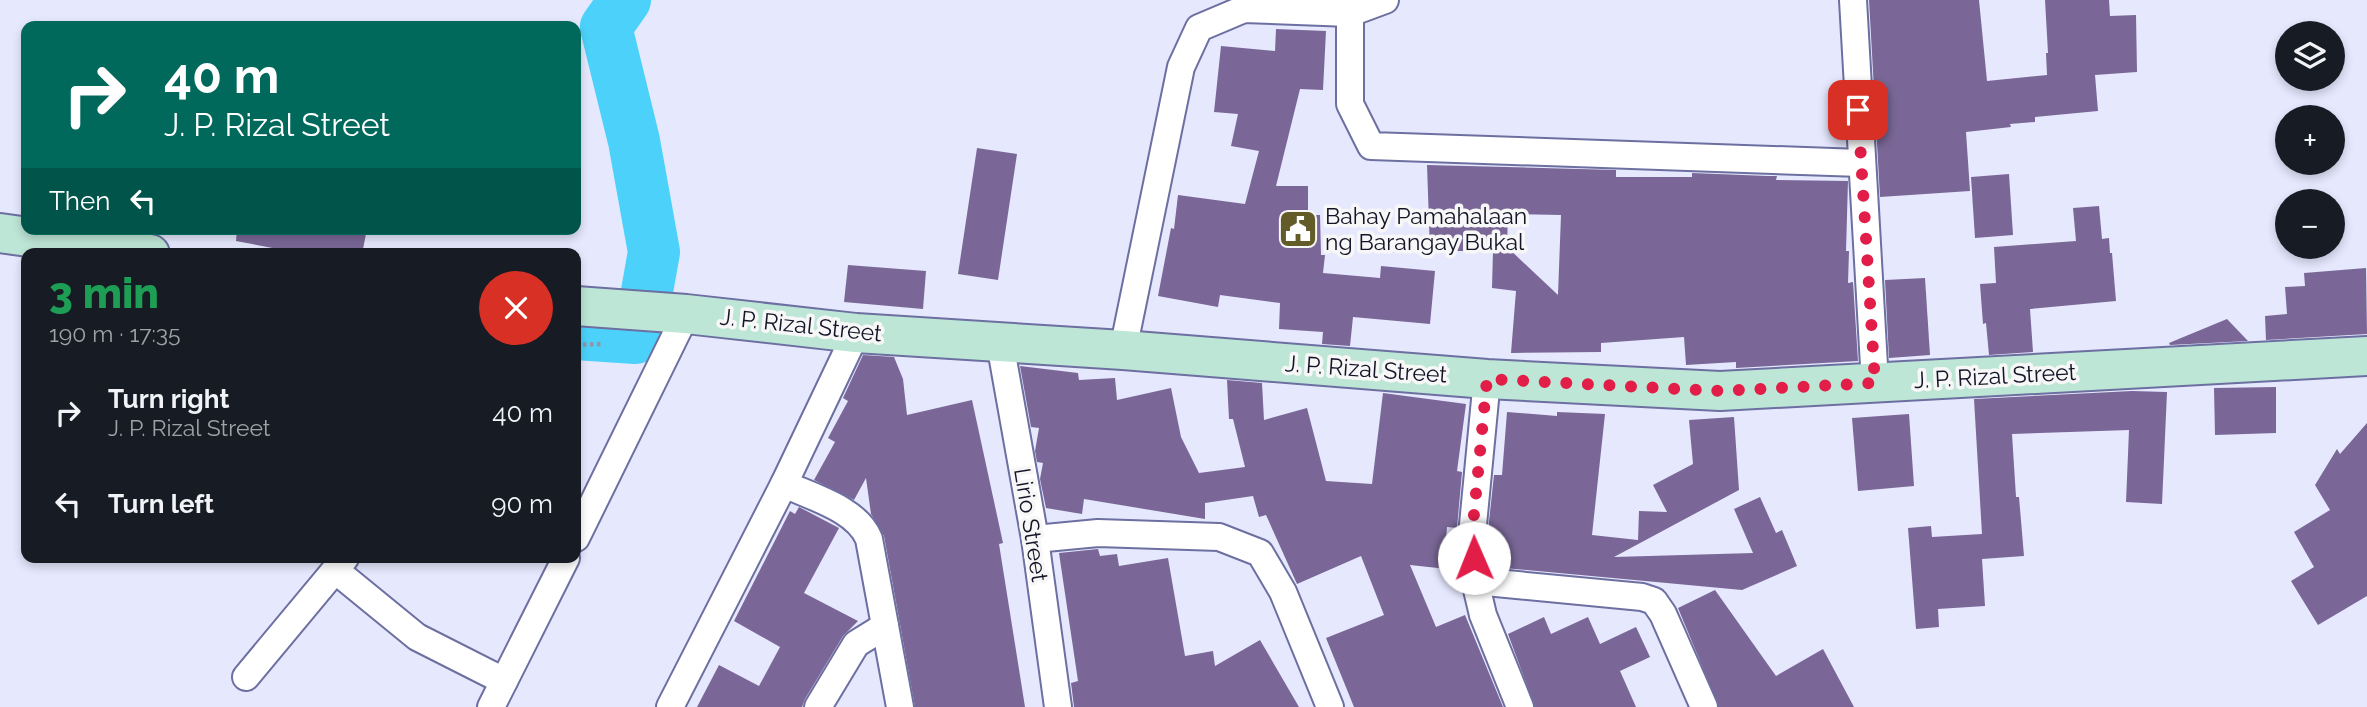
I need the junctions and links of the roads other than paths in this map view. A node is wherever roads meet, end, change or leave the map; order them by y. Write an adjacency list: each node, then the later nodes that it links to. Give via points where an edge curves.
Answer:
1 (1385, 0): 3 (street)
2 (1853, 0): 4 (street)
3 (1350, 13): 4 (street, via 1350,104 1371,146); 11 (street, via 1244,9 1199,28 1181,67)
4 (1861, 163): 14 (street)
5 (0, 233): 6 (main road)
6 (107, 248)
7 (581, 306): 8 (main road, J. P. Rizal Street)
8 (686, 314): 9 (main road, J. P. Rizal Street); 16 (street)
9 (856, 333): 10 (main road, J. P. Rizal Street); 15 (street)
10 (1000, 343): 11 (main road, J. P. Rizal Street); 17 (street, Lirio Street)
11 (1123, 350): 13 (main road, J. P. Rizal Street)
12 (2367, 356): 14 (main road, J. P. Rizal Street)
13 (1487, 379): 14 (main road, J. P. Rizal Street, via 1720,391); 20 (street, via 1472,535)
14 (1875, 383)
15 (784, 484): 21 (street, via 853,516 863,526); 25 (street)
16 (581, 528)
17 (1035, 539): 28 (street, Lirio Street); 29 (street, via 1098,533 1219,537 1260,553 1283,592)
18 (563, 563): 23 (street)
19 (340, 564): 22 (street); 23 (street, via 417,637)
20 (1475, 581): 30 (street, via 1483,615); 31 (street, via 1654,601)
21 (885, 626): 26 (street, via 856,644); 27 (street)
22 (246, 677)
23 (504, 681): 24 (street)
24 (491, 707)
25 (670, 707)
26 (818, 707)
27 (900, 707)
28 (1058, 707)
29 (1330, 707)
30 (1520, 707)
31 (1704, 707)

